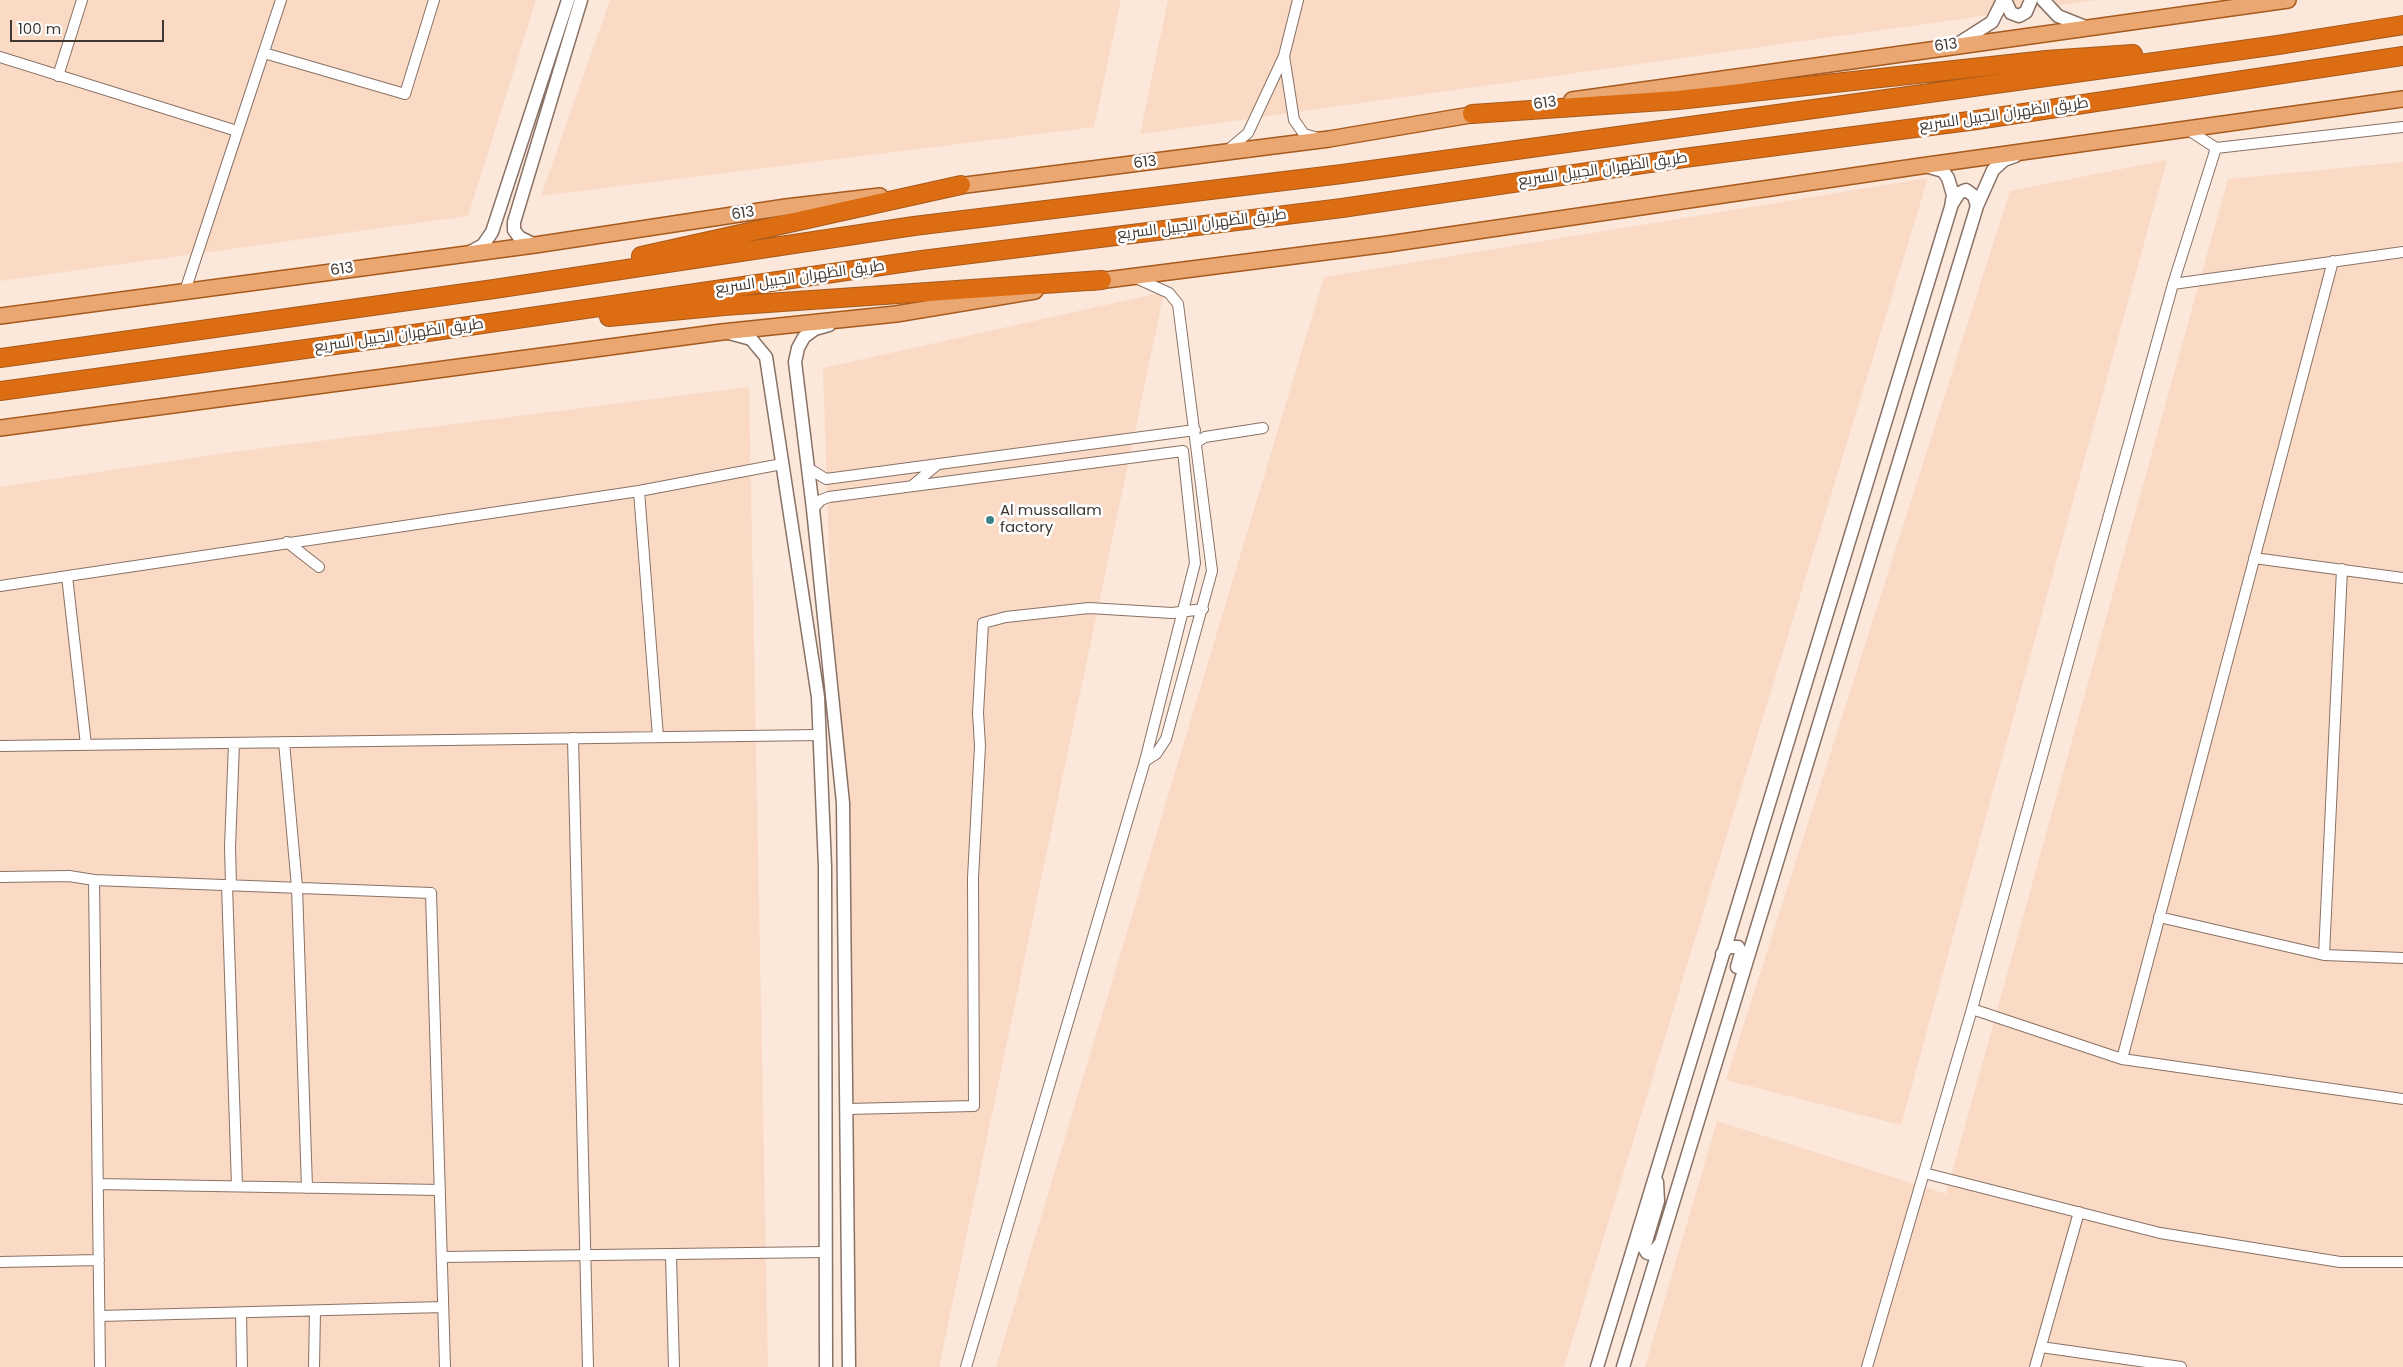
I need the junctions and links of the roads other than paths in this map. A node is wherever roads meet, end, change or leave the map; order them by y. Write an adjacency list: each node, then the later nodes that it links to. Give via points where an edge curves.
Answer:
1 (82, 0): 19 (street)
2 (281, 0): 15 (street)
3 (434, 0): 15 (street, via 405,94)
4 (568, 0): 35 (street, via 492,232 483,245)
5 (581, 0): 33 (street, via 514,222 518,237)
6 (1298, 0): 16 (street)
7 (2004, 0): 8 (street, via 2010,13 2019,16 2026,12); 13 (street, via 1992,22)
8 (2031, 0)
9 (2043, 0): 12 (street, via 2058,16)
10 (2288, 0): 12 (main road, 613)
11 (2403, 25): 14 (highway)
12 (2090, 28): 13 (main road, 613)
13 (1955, 45): 21 (main road, 613)
14 (2278, 45): 21 (highway, via 2046,60 1678,100); 40 (highway, via 1342,174 914,226)
15 (264, 53): 24 (street)
16 (1284, 56): 25 (street, via 1294,120 1304,134); 28 (street, via 1248,133)
17 (2403, 56): 45 (highway, طريق الظهران الجبيل السريع, via 1977,120 1684,158 1342,208 922,260)
18 (0, 57): 19 (street)
19 (58, 76): 24 (street)
20 (2403, 99): 23 (main road)
21 (1472, 114): 25 (main road, 613)
22 (2403, 127): 26 (street)
23 (2187, 129): 26 (street); 27 (main road)
24 (237, 131): 41 (street)
25 (1329, 139): 28 (main road, 613)
26 (2216, 148): 39 (street)
27 (2027, 151): 29 (main road); 31 (street, via 2004,160 1993,170)
28 (1219, 154): 30 (main road, 613)
29 (1921, 166): 32 (street, via 1943,171 1953,195); 37 (main road)
30 (961, 185): 33 (main road, 613, via 786,207); 40 (highway)
31 (1977, 206): 32 (street, via 1974,196 1966,190 1957,196); 85 (street)
32 (1951, 207): 81 (street)
33 (535, 245): 35 (main road, 613)
34 (2403, 252): 36 (street)
35 (468, 253): 41 (main road, 613)
36 (2333, 261): 39 (street); 60 (street)
37 (1136, 278): 38 (main road); 50 (street, via 1169,293 1178,304)
38 (1102, 280): 43 (main road); 45 (highway, via 724,306)
39 (2173, 284): 84 (street)
40 (494, 289): 46 (highway)
41 (185, 291): 42 (main road, 613)
42 (0, 316)
43 (844, 320): 44 (main road); 55 (street, via 815,329 804,337 798,348 795,362)
44 (722, 332): 48 (main road); 53 (street, via 751,339 766,357)
45 (400, 336): 47 (highway, طريق الظهران الجبيل السريع)
46 (0, 356)
47 (0, 391)
48 (0, 428)
49 (1263, 428): 51 (street, via 1205,437)
50 (1195, 430): 51 (street); 54 (street)
51 (1197, 445): 52 (street); 66 (street, via 1212,571)
52 (1183, 452): 56 (street); 67 (street, via 1195,564)
53 (782, 464): 57 (street); 68 (street, via 818,697)
54 (938, 464): 55 (street, via 826,479); 56 (street)
55 (808, 468): 58 (street)
56 (916, 486): 58 (street, via 829,497)
57 (639, 491): 59 (street); 69 (street)
58 (813, 509): 88 (street, via 843,803)
59 (287, 542): 61 (street); 63 (street)
60 (2254, 558): 62 (street); 80 (street)
61 (319, 567)
62 (2342, 569): 64 (street); 82 (street)
63 (67, 576): 65 (street); 73 (street)
64 (2403, 578)
65 (0, 586)
66 (1203, 609): 67 (street); 75 (street, via 1166,739 1156,754)
67 (1182, 613): 75 (street); 88 (street, via 1089,608 1006,617 983,623 973,878 974,1106)
68 (820, 735): 69 (street); 97 (street, via 825,867)
69 (658, 737): 70 (street)
70 (573, 738): 71 (street); 98 (street)
71 (284, 742): 72 (street); 79 (street)
72 (234, 743): 73 (street); 78 (street)
73 (86, 745): 74 (street)
74 (0, 746)
75 (1145, 761): 118 (street)
76 (0, 877): 77 (street, via 69,876)
77 (94, 880): 78 (street); 91 (street)
78 (229, 885): 79 (street); 92 (street)
79 (297, 887): 93 (street); 94 (street, via 431,893)
80 (2159, 917): 82 (street); 86 (street)
81 (1722, 954): 85 (street, via 1731,946 1738,947 1741,953 1731,988); 89 (street)
82 (2324, 955): 83 (street)
83 (2403, 958)
84 (1972, 1008): 86 (street); 90 (street)
85 (1725, 1033): 96 (street)
86 (2122, 1059): 87 (street)
87 (2403, 1099)
88 (848, 1109): 117 (street)
89 (1657, 1169): 96 (street, via 1658,1201 1644,1248 1652,1254); 119 (street)
90 (1924, 1173): 95 (street); 121 (street)
91 (98, 1184): 92 (street); 101 (street)
92 (237, 1186): 93 (street)
93 (307, 1188): 94 (street)
94 (440, 1190): 100 (street)
95 (2079, 1212): 103 (street, via 2160,1233 2340,1262); 108 (street)
96 (1661, 1243): 120 (street)
97 (826, 1252): 99 (street); 116 (street)
98 (586, 1254): 99 (street); 100 (street); 114 (street)
99 (671, 1255): 115 (street)
100 (442, 1257): 104 (street)
101 (99, 1260): 102 (street); 107 (street)
102 (0, 1262)
103 (2403, 1262)
104 (443, 1307): 105 (street); 113 (street)
105 (315, 1311): 106 (street); 112 (street)
106 (241, 1312): 107 (street); 111 (street)
107 (100, 1316): 110 (street)
108 (2041, 1347): 109 (street); 122 (street)
109 (2170, 1366): 123 (street)
110 (100, 1367)
111 (242, 1367)
112 (314, 1367)
113 (445, 1367)
114 (588, 1367)
115 (674, 1367)
116 (826, 1367)
117 (849, 1367)
118 (966, 1367)
119 (1597, 1367)
120 (1623, 1367)
121 (1867, 1367)
122 (2035, 1367)
123 (2181, 1367)

